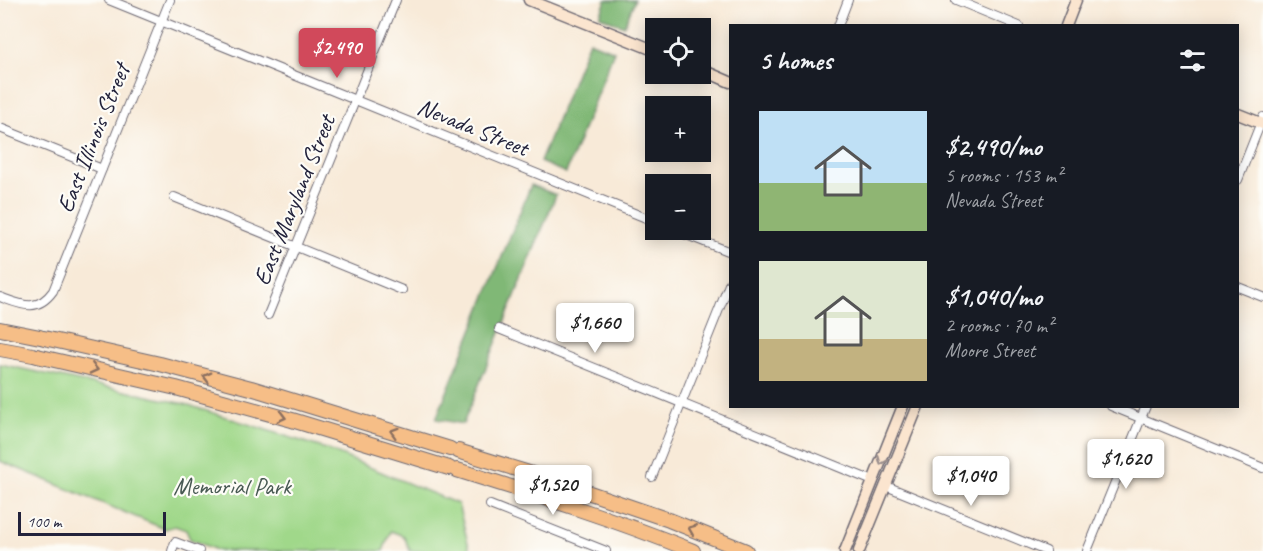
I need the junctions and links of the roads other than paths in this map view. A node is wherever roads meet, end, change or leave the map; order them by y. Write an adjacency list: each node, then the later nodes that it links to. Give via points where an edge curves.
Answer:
1 (109, 0): 8 (street, Nevada Street)
2 (170, 0): 8 (street, East Illinois Street)
3 (396, 0): 15 (street, East Maryland Street)
4 (529, 0): 12 (main road)
5 (848, 0): 9 (street)
6 (956, 0): 10 (street)
7 (1076, 0): 11 (main road)
8 (161, 21): 15 (street, Nevada Street); 19 (street, East Illinois Street)
9 (838, 24)
10 (1014, 24)
11 (1067, 24)
12 (645, 47)
13 (711, 74): 14 (main road)
14 (729, 82)
15 (355, 100): 22 (street, Nevada Street); 24 (street, East Maryland Street)
16 (1239, 114): 17 (main road)
17 (1262, 122): 20 (street)
18 (0, 128): 19 (street)
19 (102, 169): 29 (street, East Illinois Street, via 47,299 27,306)
20 (1239, 178)
21 (174, 197): 24 (street)
22 (645, 218)
23 (699, 240): 25 (street)
24 (296, 247): 28 (street); 31 (street, East Maryland Street)
25 (729, 252)
26 (729, 285): 35 (street)
27 (1239, 287): 30 (street)
28 (402, 290)
29 (0, 297)
30 (1263, 297)
31 (268, 315)
32 (0, 329): 50 (highway, one-way to 32, via 555,481 250,388)
33 (499, 329): 35 (street)
34 (0, 350): 49 (highway, one-way to 49, via 176,388 292,420 453,469)
35 (682, 403): 42 (street); 43 (street)
36 (902, 408): 43 (main road, one-way to 43)
37 (917, 408): 44 (main road)
38 (1116, 408): 40 (street)
39 (1145, 408): 40 (street)
40 (1141, 418): 41 (street); 54 (street)
41 (1263, 468)
42 (652, 477)
43 (873, 481): 51 (main road)
44 (886, 486): 52 (main road); 53 (street)
45 (490, 505): 48 (street)
46 (172, 551): 47 (street, via 176,542)
47 (199, 551)
48 (606, 551)
49 (693, 551)
50 (746, 551)
51 (845, 551)
52 (859, 551)
53 (1046, 551)
54 (1087, 551)

